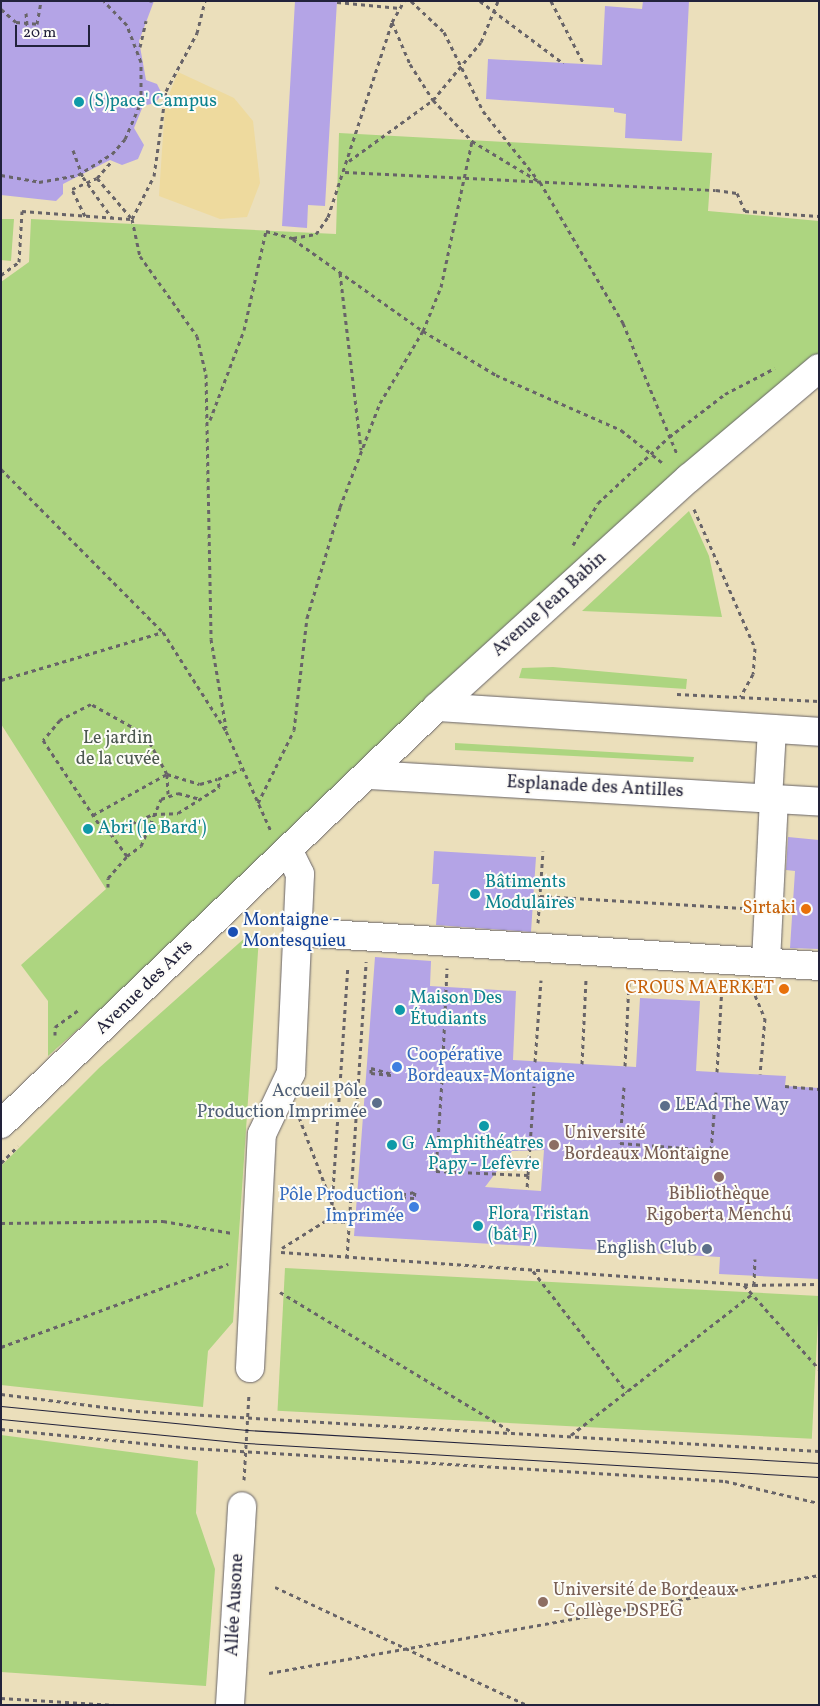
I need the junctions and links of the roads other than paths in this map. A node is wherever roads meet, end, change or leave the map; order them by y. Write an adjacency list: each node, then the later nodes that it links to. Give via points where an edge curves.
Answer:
1 (819, 368): 2 (street, Avenue Jean Babin, via 689,478)
2 (437, 708): 3 (street); 5 (street, Avenue Jean Babin)
3 (772, 729): 4 (street); 6 (street)
4 (819, 732)
5 (371, 775): 6 (street, Esplanade des Antilles); 8 (street, Avenue Jean Babin)
6 (771, 799): 7 (street, Esplanade des Antilles); 10 (street)
7 (819, 802)
8 (281, 842): 9 (street, via 300,874); 12 (street, Avenue des Arts)
9 (298, 932): 10 (street, via 449,939); 13 (street, via 287,1087 262,1134)
10 (766, 962): 11 (street)
11 (819, 966)
12 (1, 1124)
13 (250, 1368)
14 (242, 1506): 15 (street, Allée Ausone)
15 (230, 1705)

